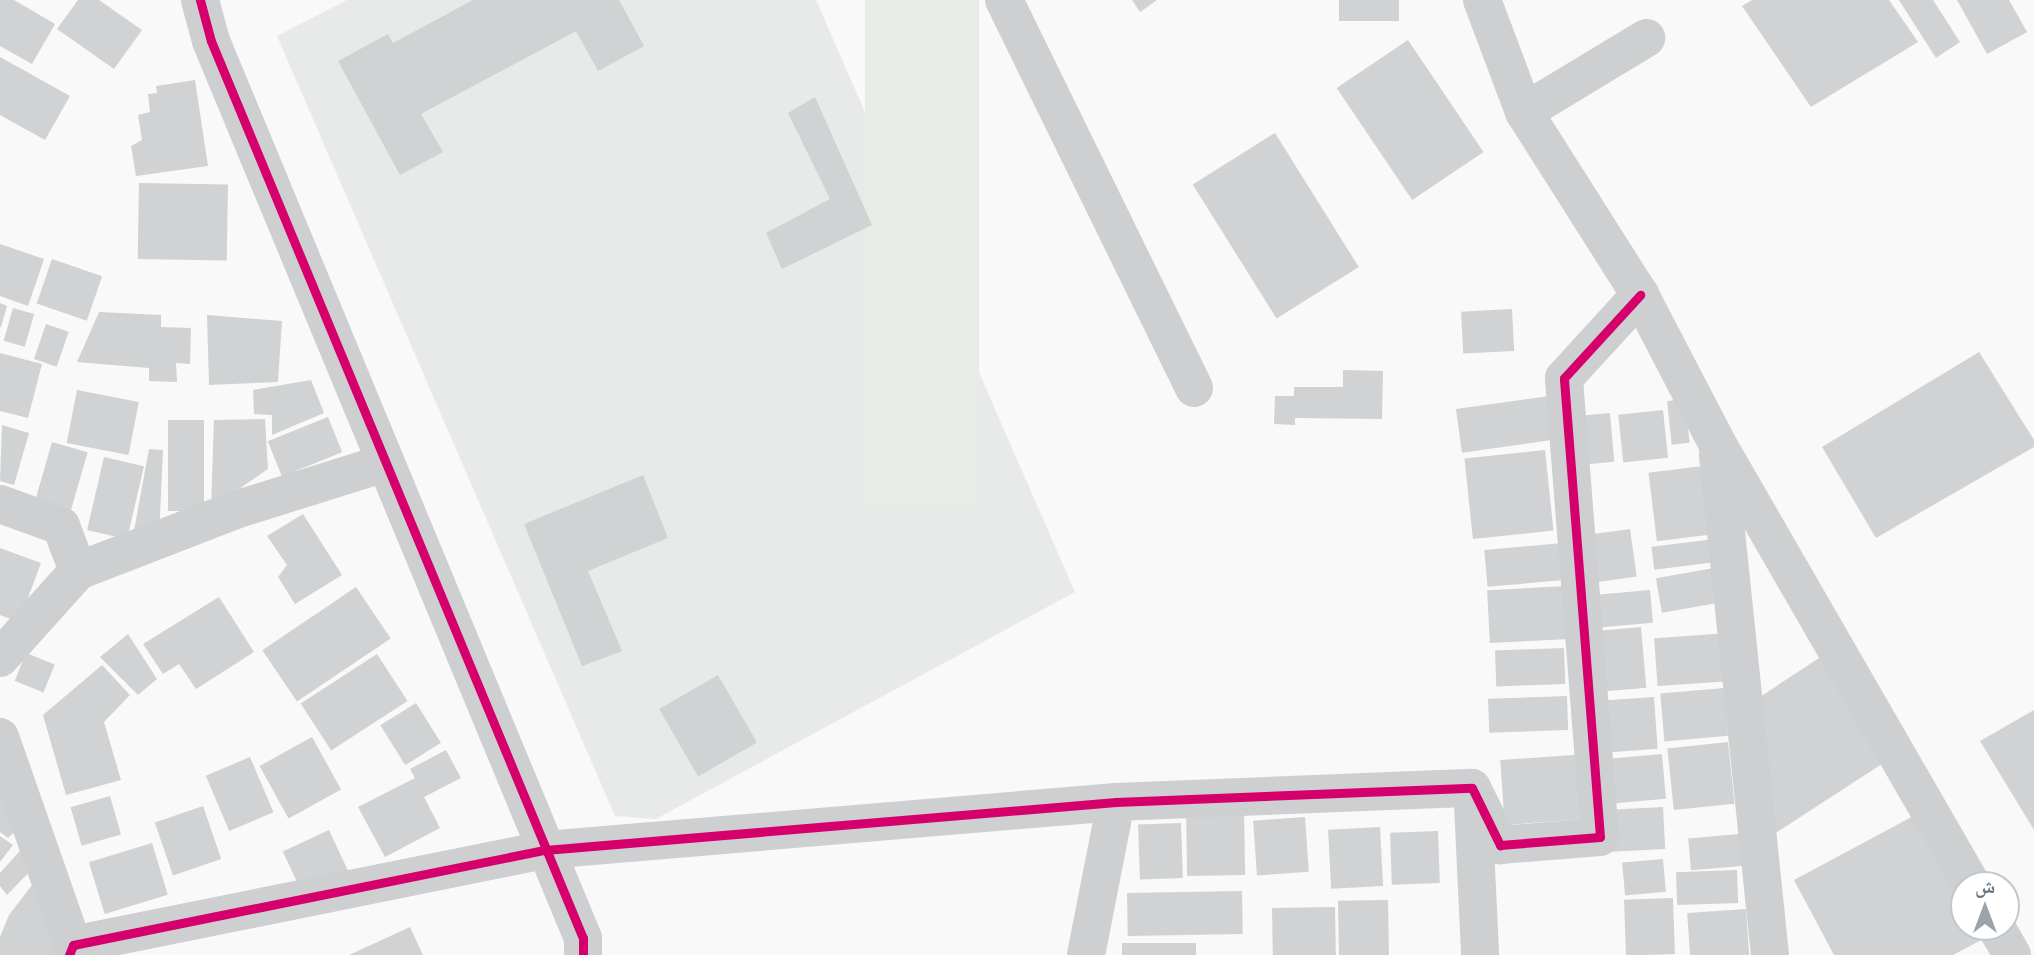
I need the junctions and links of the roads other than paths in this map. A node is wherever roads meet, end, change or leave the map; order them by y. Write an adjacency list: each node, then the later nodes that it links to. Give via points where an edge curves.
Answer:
1 (200, 0): 9 (street, via 211,41)
2 (1004, 0): 7 (street)
3 (1482, 0): 5 (street)
4 (1646, 38): 5 (street)
5 (1524, 112): 6 (street)
6 (1640, 295): 8 (street); 14 (street, via 1564,378 1600,837 1500,845)
7 (1194, 388)
8 (1717, 443): 17 (street); 22 (street)
9 (385, 463): 11 (street, via 235,510); 16 (street)
10 (0, 504): 11 (street, via 61,526)
11 (78, 571): 12 (street)
12 (0, 658)
13 (0, 737): 18 (street)
14 (1472, 788): 15 (street); 21 (street)
15 (1116, 802): 16 (street); 20 (street)
16 (545, 850): 18 (street); 19 (street, via 583,938)
17 (1964, 871)
18 (71, 950)
19 (583, 955)
20 (1086, 955)
21 (1479, 955)
22 (1770, 955)

